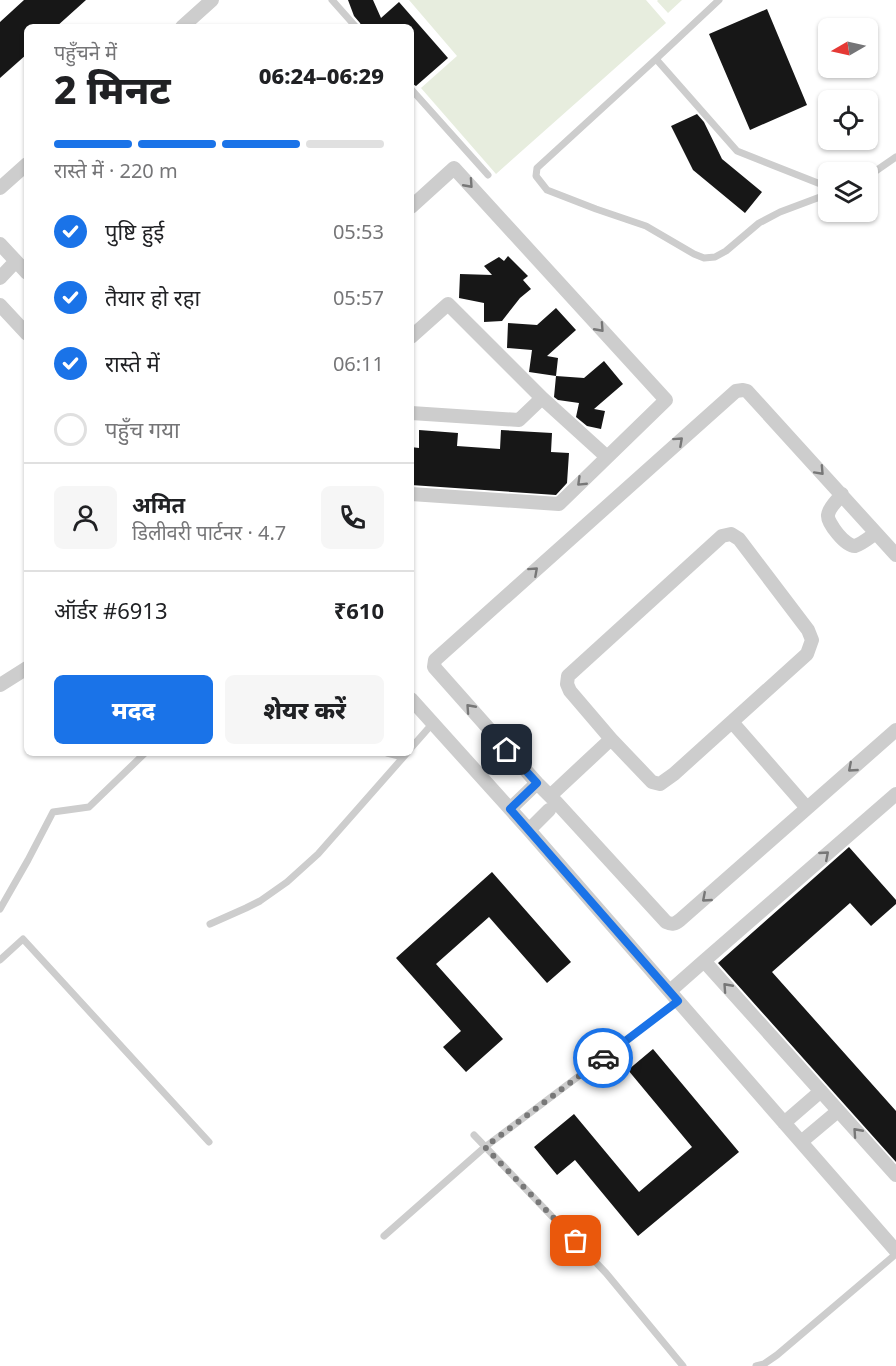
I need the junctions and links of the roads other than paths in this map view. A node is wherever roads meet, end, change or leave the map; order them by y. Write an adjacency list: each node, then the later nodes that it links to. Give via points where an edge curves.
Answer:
1 (212, 0): 4 (street)
2 (332, 0): 5 (lane)
3 (719, 0): 6 (lane)
4 (185, 24)
5 (353, 24)
6 (656, 59): 12 (lane, via 737,150); 14 (lane, via 537,168 536,176 547,190 646,226 704,258 726,251 759,223)
7 (414, 91): 11 (lane)
8 (896, 157): 10 (lane)
9 (24, 167): 13 (street)
10 (878, 169)
11 (488, 176)
12 (818, 183)
13 (0, 188)
14 (818, 198)
15 (414, 204): 25 (street, one-way to 25, via 454,168 666,400)
16 (0, 244): 17 (street)
17 (16, 261): 18 (street); 19 (street)
18 (24, 270)
19 (0, 278)
20 (0, 305): 21 (street)
21 (24, 331)
22 (414, 334): 23 (street, via 448,304)
23 (542, 398): 24 (street, via 519,420); 25 (street)
24 (414, 413)
25 (607, 457): 26 (street, one-way to 26, via 559,504)
26 (414, 494)
27 (842, 494): 28 (street); 28 (street, via 828,517 843,539 856,545); 40 (street, one-way to 27, via 434,667 435,660 736,390 747,391)
28 (876, 533): 29 (street)
29 (896, 555)
30 (24, 670): 31 (street)
31 (0, 685)
32 (414, 702): 34 (street)
33 (732, 722): 36 (street, via 660,784 652,782); 36 (street, via 807,654 812,640 739,538 731,534 722,536 568,676 570,691); 43 (street)
34 (433, 723): 37 (lane); 44 (street)
35 (896, 730): 43 (street, one-way to 43)
36 (611, 739): 42 (street)
37 (414, 745)
38 (142, 756): 46 (lane, via 89,807 53,812)
39 (404, 756): 47 (lane, via 318,854 287,882 246,908)
40 (537, 783): 42 (street); 44 (street)
41 (896, 794): 49 (street, one-way to 41)
42 (552, 803): 43 (street, one-way to 42, via 680,920 670,924); 45 (street)
43 (807, 808)
44 (510, 809): 45 (street)
45 (529, 830): 50 (street)
46 (0, 909)
47 (210, 924)
48 (0, 960): 55 (lane, via 23,939)
49 (704, 961): 50 (street); 51 (street, one-way to 49)
50 (674, 996): 53 (street); 57 (lane)
51 (821, 1091): 52 (street); 53 (street)
52 (838, 1111): 56 (street); 58 (street, one-way to 52)
53 (784, 1123): 56 (street)
54 (474, 1135): 57 (lane)
55 (209, 1142)
56 (801, 1142): 60 (street)
57 (485, 1147): 59 (lane); 61 (lane, via 606,1273)
58 (896, 1175)
59 (384, 1236)
60 (896, 1253): 62 (lane, via 777,1355)
61 (683, 1366)
62 (756, 1366)

